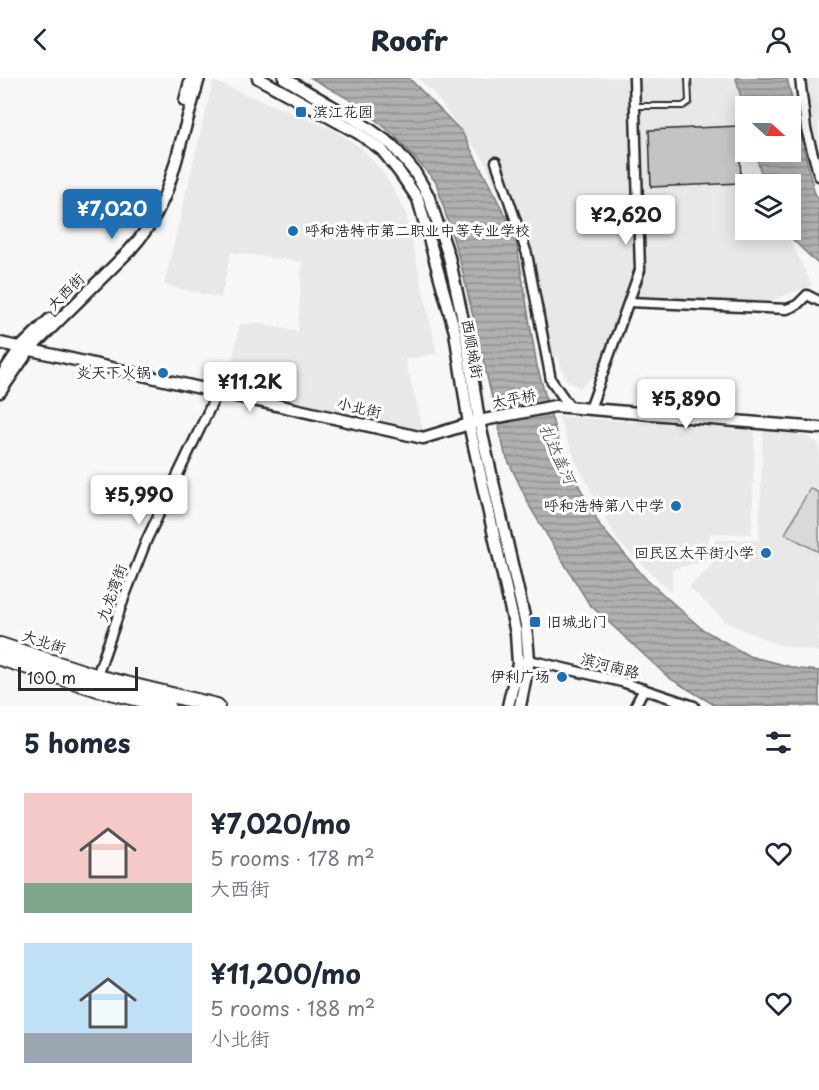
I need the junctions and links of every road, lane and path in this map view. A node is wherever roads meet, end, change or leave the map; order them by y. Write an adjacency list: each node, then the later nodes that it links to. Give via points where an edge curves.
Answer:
1 (191, 78): 14 (main road, 大西街, via 162,190 142,227)
2 (199, 78): 14 (main road, 大西街, via 169,185 150,224 129,251)
3 (258, 78): 20 (main road, 西顺城街, via 382,150 418,199 456,332)
4 (284, 78): 20 (main road, 西顺城街, via 392,145 428,195 450,257 465,329)
5 (634, 78): 8 (street)
6 (688, 78): 8 (lane, via 689,102 683,106)
7 (800, 78): 10 (street, via 806,129)
8 (634, 106): 12 (street, via 640,270)
9 (495, 162): 18 (street, via 527,254 552,380)
10 (819, 176)
11 (819, 301): 12 (street, via 807,295 787,309)
12 (629, 302): 19 (street)
13 (0, 343): 14 (main road, 小北街)
14 (24, 349): 15 (main road, 大西街); 16 (main road, 小北街); 17 (main road, 大西街)
15 (0, 378)
16 (218, 391): 20 (main road, 小北街, via 423,438); 26 (street, 九龙湾街, via 147,539)
17 (0, 392)
18 (570, 407): 19 (main road, 太平桥); 20 (main road, 太平桥, via 555,406)
19 (590, 409): 21 (main road, 太平桥)
20 (474, 422): 24 (main road, 西顺城街, via 526,626); 25 (main road, 西顺城街, via 516,633)
21 (819, 428)
22 (0, 645): 26 (highway, 大北街)
23 (0, 658): 28 (highway, 大北街)
24 (530, 660): 25 (street); 27 (street, 滨河南路); 31 (main road, 西顺城街)
25 (518, 664): 30 (main road, 西顺城街)
26 (97, 676): 29 (highway, 大北街)
27 (644, 689): 32 (street); 33 (street, 滨河南路)
28 (168, 706)
29 (217, 706)
30 (508, 706)
31 (520, 706)
32 (635, 706)
33 (694, 706)

